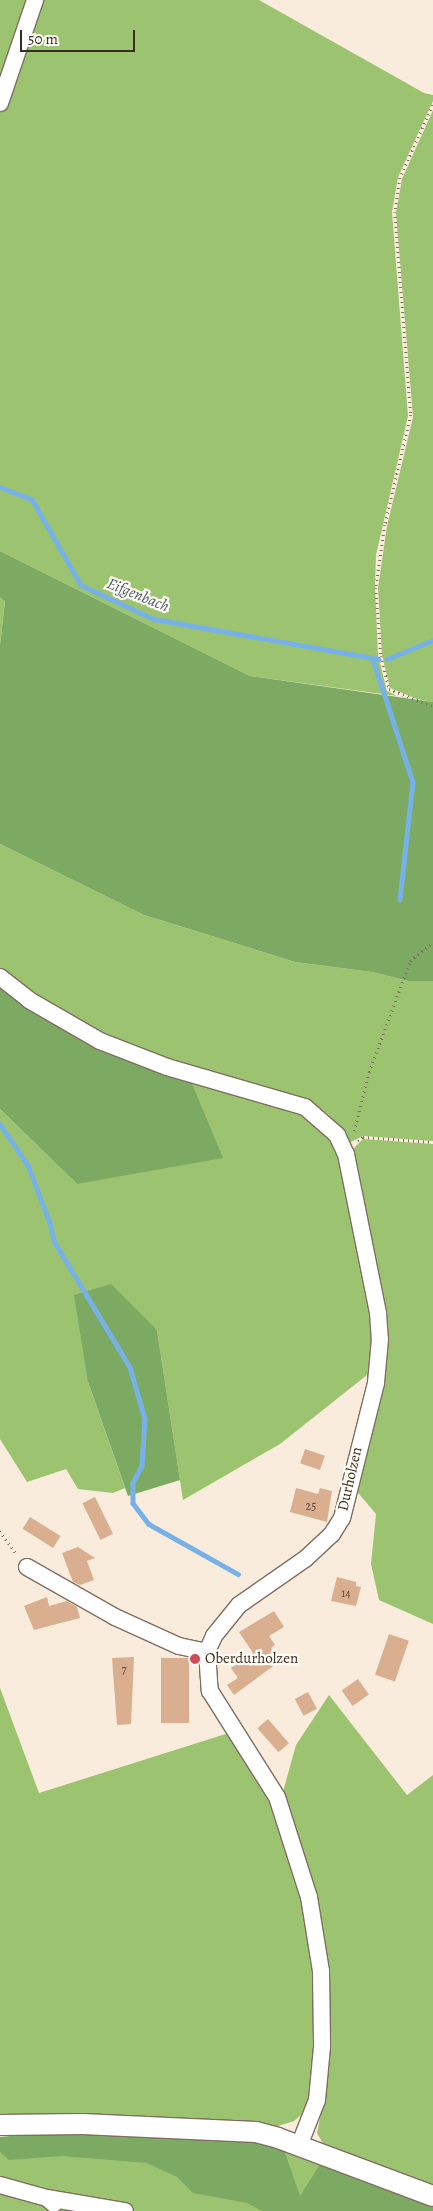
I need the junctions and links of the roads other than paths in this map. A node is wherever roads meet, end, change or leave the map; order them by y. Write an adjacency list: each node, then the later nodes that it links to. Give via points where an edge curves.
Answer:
1 (35, 0): 2 (street)
2 (0, 103)
3 (0, 977): 5 (street, Durholzen, via 29,1000 100,1041 167,1067 305,1106 338,1135 348,1150 380,1339 376,1383 337,1526 305,1559 239,1605 214,1636)
4 (27, 1567): 5 (street, via 115,1617 179,1646)
5 (206, 1652): 7 (street, via 210,1691 277,1797 294,1846 322,1971 323,2011 317,2100)
6 (0, 2125): 7 (main road, via 229,2129 268,2135)
7 (299, 2146): 9 (main road)
8 (0, 2185): 10 (street)
9 (433, 2196)
10 (47, 2198): 11 (street); 12 (street)
11 (64, 2211)
12 (125, 2211)

